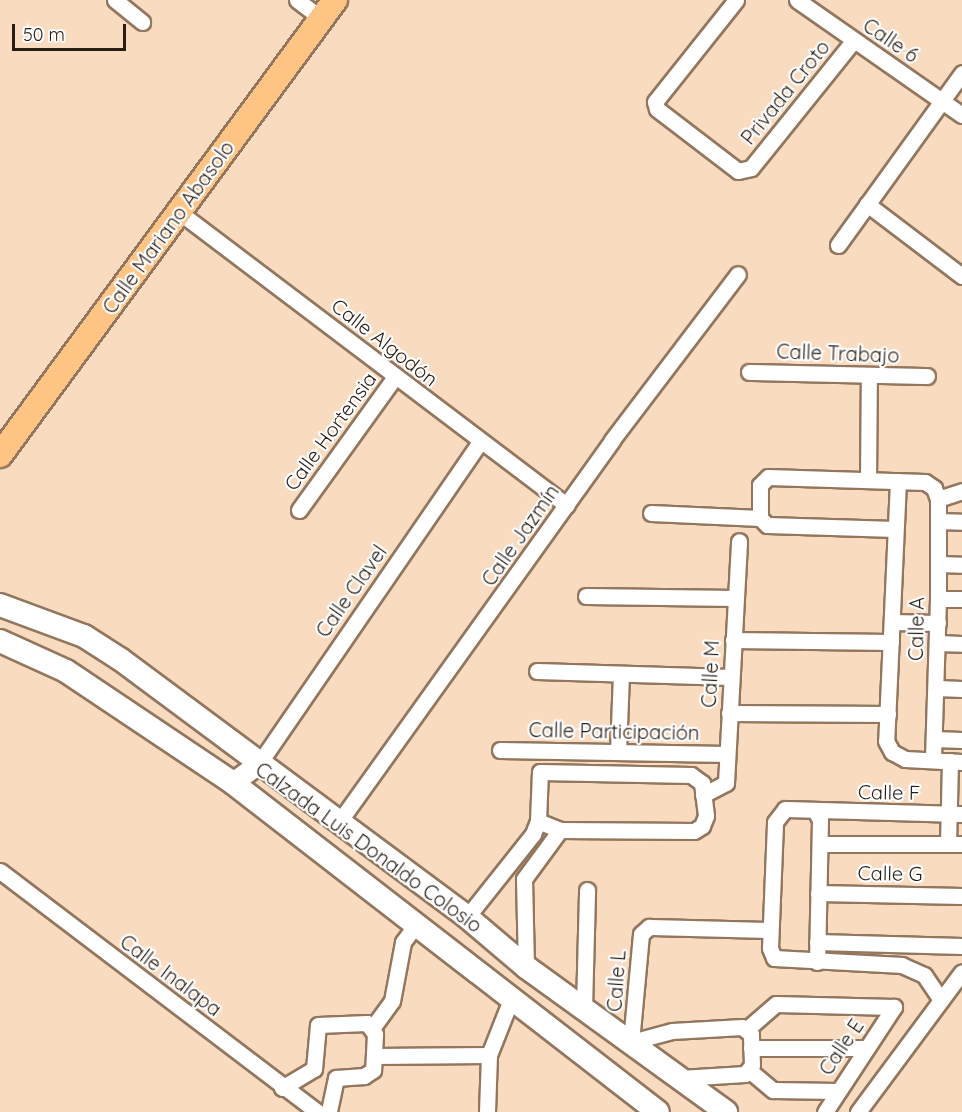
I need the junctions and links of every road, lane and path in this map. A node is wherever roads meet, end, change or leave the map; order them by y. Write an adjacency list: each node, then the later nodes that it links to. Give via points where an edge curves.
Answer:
1 (115, 0): 6 (street)
2 (297, 0): 5 (street)
3 (736, 0): 7 (street, Privada Croto, via 655,102 657,109 738,171 751,168)
4 (797, 0): 7 (street, Calle 6)
5 (328, 10): 12 (main road, Calle Mariano Abasolo)
6 (142, 22)
7 (854, 40): 9 (street, Calle 6)
8 (962, 73): 9 (street)
9 (943, 100): 10 (street, Calle 6); 11 (street)
10 (962, 115)
11 (867, 204): 13 (street); 15 (street)
12 (179, 212): 19 (street, Calle Algodón); 21 (main road, Calle Mariano Abasolo)
13 (838, 245)
14 (738, 274): 26 (street, Calle Jazmín)
15 (962, 276)
16 (749, 372): 17 (street, Calle Trabajo)
17 (869, 375): 18 (street, Calle Trabajo); 22 (street)
18 (927, 376)
19 (395, 377): 20 (street, Calle Algodón); 27 (street, Calle Hortensia)
20 (481, 441): 26 (street, Calle Algodón); 62 (street, Calle Clavel)
21 (0, 455)
22 (868, 480): 23 (street); 29 (street, via 763,479)
23 (898, 481): 25 (street, via 925,482); 32 (street)
24 (962, 491): 25 (street)
25 (938, 499): 30 (street, Calle A)
26 (567, 505): 68 (street, Calle Jazmín)
27 (299, 510)
28 (651, 513): 29 (street)
29 (760, 518): 32 (street, via 767,525)
30 (938, 522): 31 (street); 34 (street, Calle A)
31 (962, 522)
32 (895, 529): 41 (street)
33 (739, 541): 37 (street, Calle M)
34 (938, 564): 35 (street); 38 (street, Calle A)
35 (962, 565)
36 (586, 596): 37 (street)
37 (736, 598): 43 (street, Calle M)
38 (938, 599): 39 (street); 42 (street, Calle A)
39 (962, 599)
40 (0, 605): 62 (main road, Calzada Luis Donaldo Colosio, via 84,636)
41 (892, 622): 42 (street); 45 (street)
42 (938, 623): 46 (street, Calle A)
43 (733, 640): 45 (street); 50 (street, Calle M)
44 (0, 641): 63 (main road, Calzada Luis Donaldo Colosio, via 66,671)
45 (891, 642): 54 (street)
46 (937, 643): 47 (street); 51 (street, Calle A)
47 (962, 644)
48 (537, 671): 49 (street)
49 (621, 674): 50 (street); 58 (street)
50 (731, 678): 53 (street, Calle M)
51 (936, 688): 52 (street); 55 (street, Calle A)
52 (962, 689)
53 (729, 713): 54 (street); 59 (street, Calle M)
54 (888, 714): 60 (street, via 886,741 892,752 905,759)
55 (934, 739): 56 (street); 60 (street, Calle A)
56 (962, 740)
57 (500, 750): 58 (street, Calle Participación)
58 (618, 752): 59 (street, Calle Participación)
59 (727, 754): 64 (street, Calle M, via 726,783)
60 (933, 760): 61 (street)
61 (956, 762): 66 (street)
62 (258, 765): 63 (street); 68 (main road, Calzada Luis Donaldo Colosio)
63 (233, 783): 77 (main road, Calzada Luis Donaldo Colosio)
64 (703, 795): 67 (street, via 698,777 540,772); 69 (street, via 706,816 702,826 694,831)
65 (816, 812): 66 (street, Calle F); 70 (street, via 820,820); 78 (street, Calle F, via 785,808 778,815)
66 (956, 814): 71 (street)
67 (538, 821): 69 (street); 76 (street, via 533,834)
68 (339, 822): 76 (main road, Calzada Luis Donaldo Colosio)
69 (560, 830): 82 (street, via 524,879)
70 (819, 844): 71 (street); 74 (street)
71 (955, 844)
72 (0, 871): 98 (street, Calle Inalapa)
73 (587, 890): 86 (street)
74 (818, 893): 75 (street, Calle G); 79 (street)
75 (962, 896)
76 (467, 917): 82 (main road, Calzada Luis Donaldo Colosio)
77 (416, 925): 84 (main road, Calzada Luis Donaldo Colosio); 87 (street, via 403,942 392,1001)
78 (771, 930): 81 (street, via 774,958); 89 (street, Calle L, via 649,927 641,934)
79 (817, 942): 80 (street); 81 (street)
80 (962, 946)
81 (816, 962): 85 (street, via 915,968)
82 (526, 967): 84 (main road); 86 (main road, Calzada Luis Donaldo Colosio)
83 (962, 972): 85 (street)
84 (512, 997): 92 (street); 103 (main road, Calzada Luis Donaldo Colosio)
85 (941, 1000): 106 (street)
86 (584, 1008): 89 (main road, Calzada Luis Donaldo Colosio)
87 (373, 1027): 93 (street); 94 (street, via 367,1023 318,1025)
88 (747, 1029): 89 (street, via 672,1031); 90 (street); 91 (street, Calle E, via 776,1004 894,1007)
89 (631, 1042): 97 (main road, Calzada Luis Donaldo Colosio)
90 (751, 1048): 91 (street); 95 (street)
91 (866, 1048): 99 (street, Calle E)
92 (489, 1055): 93 (street); 102 (street)
93 (374, 1056): 96 (street, via 369,1074)
94 (314, 1069): 96 (street); 98 (street)
95 (750, 1071): 97 (street); 99 (street, via 774,1090)
96 (336, 1078): 101 (street)
97 (680, 1078): 104 (main road, Calzada Luis Donaldo Colosio)
98 (282, 1088): 100 (street, Calle Inalapa)
99 (837, 1091): 105 (street, Calle E)
100 (318, 1112)
101 (329, 1112)
102 (487, 1112)
103 (658, 1112)
104 (726, 1112)
105 (825, 1112)
106 (858, 1112)

